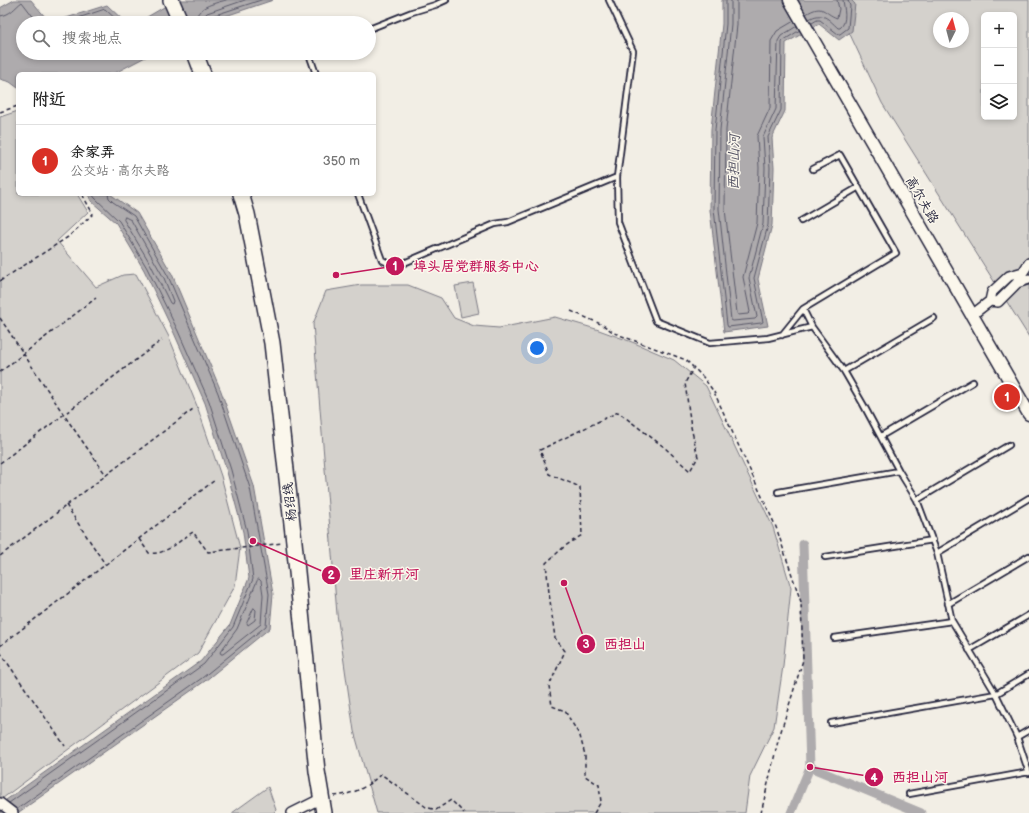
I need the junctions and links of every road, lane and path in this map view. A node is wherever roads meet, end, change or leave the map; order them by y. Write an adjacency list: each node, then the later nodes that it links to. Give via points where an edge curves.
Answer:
1 (171, 0): 5 (main road)
2 (446, 0): 6 (lane)
3 (609, 0): 14 (lane, via 633,51)
4 (790, 0): 27 (street, 高尔夫路)
5 (178, 16)
6 (376, 26)
7 (198, 60): 9 (main road)
8 (311, 60): 10 (lane)
9 (202, 72)
10 (315, 72)
11 (16, 107): 12 (path)
12 (0, 112)
13 (813, 169): 15 (lane, via 840,155)
14 (618, 177): 18 (lane, via 508,222 495,224 404,263 392,265 382,260); 31 (lane, via 618,222 656,321 710,343)
15 (859, 187): 19 (lane); 25 (lane, via 896,253)
16 (83, 196): 22 (path, via 93,214 68,237)
17 (242, 196): 53 (main road, 杨绍线, via 272,344)
18 (359, 196)
19 (801, 221)
20 (1029, 264): 24 (street, via 1023,272 1009,276 992,292)
21 (1029, 280): 24 (street, via 1017,283 998,302)
22 (0, 281)
23 (96, 298): 33 (path)
24 (990, 301): 27 (street)
25 (802, 309): 30 (lane); 31 (lane)
26 (571, 311): 34 (path, via 614,333 686,360)
27 (972, 315): 39 (street, 高尔夫路)
28 (0, 318): 33 (path)
29 (934, 318): 35 (lane)
30 (812, 326): 31 (lane); 35 (lane)
31 (782, 335)
32 (162, 340): 40 (path)
33 (25, 354): 36 (path); 40 (path)
34 (694, 367): 80 (path, via 685,383 698,457 690,471 664,447 618,412 540,450 549,474 580,487 582,535 546,563 555,638 565,650 549,686 552,706 565,711 580,736 585,755 585,776 598,784 601,802); 81 (path, via 714,392 776,527 801,602 803,660 778,741)
35 (844, 371): 41 (lane)
36 (0, 372)
37 (972, 382): 41 (lane)
38 (193, 409): 45 (path)
39 (1029, 414)
40 (64, 415): 43 (path); 45 (path)
41 (881, 436): 44 (lane)
42 (1010, 445): 49 (lane)
43 (0, 463)
44 (899, 471): 47 (lane); 49 (lane)
45 (106, 475): 50 (path)
46 (215, 480): 51 (path)
47 (778, 492)
48 (1029, 498): 54 (lane)
49 (917, 500): 52 (lane)
50 (66, 506): 55 (path); 58 (path)
51 (139, 539): 53 (path, via 149,553 156,554 193,532 208,552); 58 (path)
52 (933, 540): 54 (lane); 57 (lane)
53 (294, 542): 74 (main road, 杨绍线, via 317,771)
54 (937, 552): 59 (lane)
55 (0, 556)
56 (1029, 556): 59 (lane)
57 (825, 557)
58 (105, 565): 63 (path)
59 (948, 604): 61 (lane)
60 (1029, 615): 64 (lane)
61 (952, 621): 62 (lane); 64 (lane)
62 (834, 638)
63 (0, 646)
64 (969, 650): 67 (lane)
65 (0, 652): 71 (path)
66 (1029, 674): 67 (lane)
67 (996, 694): 68 (lane); 70 (lane)
68 (831, 723)
69 (1029, 730): 70 (lane)
70 (1017, 737): 72 (lane)
71 (65, 746)
72 (1029, 773): 73 (lane)
73 (909, 794)
74 (322, 798): 77 (street); 78 (main road, 杨绍线); 79 (path, via 349,795 381,774 426,807 436,810 451,800)
75 (0, 803): 76 (street)
76 (13, 813)
77 (292, 813)
78 (324, 813)
79 (464, 813)
80 (594, 813)
81 (761, 813)

